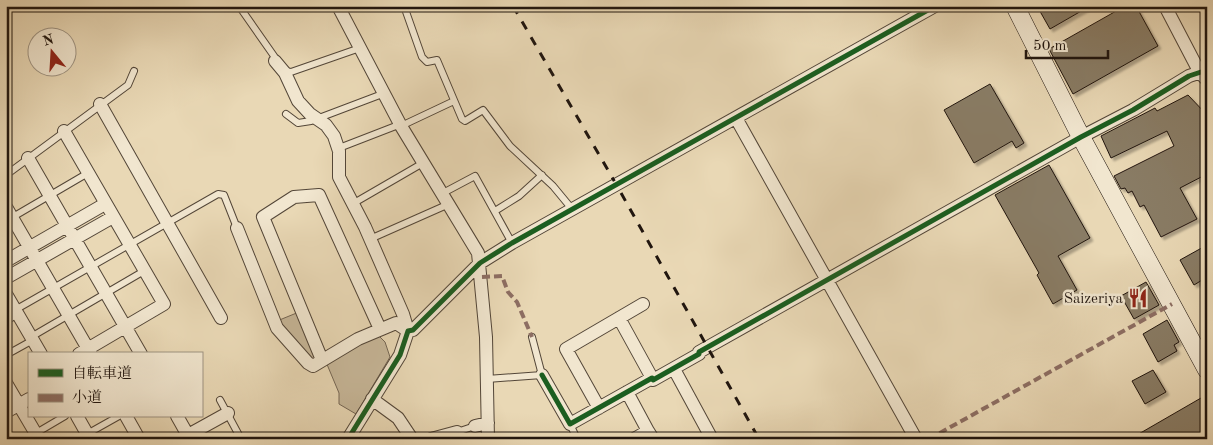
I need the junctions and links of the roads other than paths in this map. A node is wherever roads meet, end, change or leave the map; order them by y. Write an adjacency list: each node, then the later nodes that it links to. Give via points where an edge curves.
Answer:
1 (239, 6): 8 (lane)
2 (338, 6): 7 (street)
3 (404, 6): 13 (lane, via 422,58 427,62 437,60)
4 (936, 6): 16 (street)
5 (1015, 6): 20 (street)
6 (1165, 6): 11 (street)
7 (360, 48): 10 (lane, via 291,72); 12 (street)
8 (275, 61): 10 (street)
9 (134, 71): 14 (lane, via 128,85)
10 (283, 71): 17 (street, via 298,101)
11 (1205, 74): 20 (street, via 1189,76)
12 (384, 93): 17 (lane); 18 (street)
13 (454, 101): 18 (lane); 26 (lane, via 463,121 483,110 510,146)
14 (100, 104): 19 (lane); 36 (street)
15 (286, 114): 17 (lane, via 298,123)
16 (736, 118): 32 (street); 50 (street)
17 (317, 119): 21 (street, via 331,131)
18 (401, 125): 21 (lane); 23 (street)
19 (64, 130): 22 (lane); 24 (street)
20 (1080, 137): 50 (street); 71 (street)
21 (339, 148): 29 (street, via 339,177)
22 (28, 158): 25 (lane); 28 (street)
23 (423, 163): 27 (street); 29 (lane)
24 (88, 173): 28 (lane); 30 (street)
25 (6, 174)
26 (542, 176): 32 (lane); 33 (lane)
27 (442, 193): 31 (street); 33 (lane, via 475,176)
28 (50, 196): 34 (lane); 37 (street)
29 (354, 203): 40 (street)
30 (105, 204): 35 (street); 37 (street)
31 (449, 204): 40 (lane); 46 (street, via 478,252)
32 (572, 208): 41 (street)
33 (495, 212): 41 (lane)
34 (8, 215): 43 (street)
35 (114, 217): 39 (street); 42 (street)
36 (167, 223): 38 (lane, via 221,194); 42 (lane); 57 (street)
37 (67, 226): 39 (street); 43 (street)
38 (237, 228): 69 (street, via 280,332 308,363 313,366)
39 (75, 239): 44 (street); 47 (street)
40 (370, 239): 62 (street)
41 (512, 243): 46 (street)
42 (129, 244): 47 (lane); 48 (street)
43 (30, 247): 44 (street); 45 (street)
44 (37, 260): 49 (street); 51 (street)
45 (6, 261)
46 (480, 262): 62 (street); 74 (street)
47 (90, 266): 51 (lane); 52 (street)
48 (144, 271): 52 (lane); 60 (street, via 164,304)
49 (6, 278)
50 (826, 281): 70 (street); 106 (street)
51 (53, 288): 55 (lane); 56 (street)
52 (106, 293): 56 (lane); 60 (street)
53 (6, 294): 55 (street)
54 (643, 304): 58 (street)
55 (16, 312): 59 (lane); 64 (street)
56 (68, 315): 64 (lane); 66 (street)
57 (220, 318)
58 (619, 318): 73 (street); 80 (street, via 566,349)
59 (6, 321)
60 (125, 327): 66 (street); 67 (street)
61 (380, 329): 62 (street, via 396,323); 69 (street); 69 (street, via 319,195 294,197 263,217)
62 (408, 332): 77 (street, via 400,355)
63 (532, 337): 72 (lane)
64 (32, 338): 65 (street); 68 (lane)
65 (40, 352)
66 (86, 352)
67 (140, 352)
68 (6, 355)
69 (322, 360)
70 (674, 369): 73 (street); 105 (street)
71 (1207, 370)
72 (542, 375): 74 (lane); 91 (street)
73 (652, 378): 76 (street)
74 (487, 379): 90 (street)
75 (6, 383): 79 (street)
76 (628, 392): 80 (street); 93 (street)
77 (372, 399): 99 (street); 100 (street, via 398,418)
78 (220, 400): 82 (lane)
79 (24, 402): 81 (street); 83 (street)
80 (599, 408): 91 (street)
81 (6, 412)
82 (228, 413): 96 (street); 98 (lane)
83 (28, 418)
84 (28, 418): 94 (street)
85 (62, 418): 94 (lane)
86 (78, 418): 95 (street)
87 (115, 418): 95 (lane)
88 (127, 418): 97 (street)
89 (178, 418): 96 (street)
90 (482, 424): 92 (lane); 102 (street)
91 (570, 424): 103 (lane)
92 (457, 432): 101 (street)
93 (651, 435): 104 (street)
94 (33, 437)
95 (87, 437)
96 (186, 437)
97 (139, 439)
98 (242, 439)
99 (348, 439)
100 (412, 439)
101 (431, 439)
102 (488, 439)
103 (577, 439)
104 (634, 439)
105 (712, 439)
106 (916, 439)

